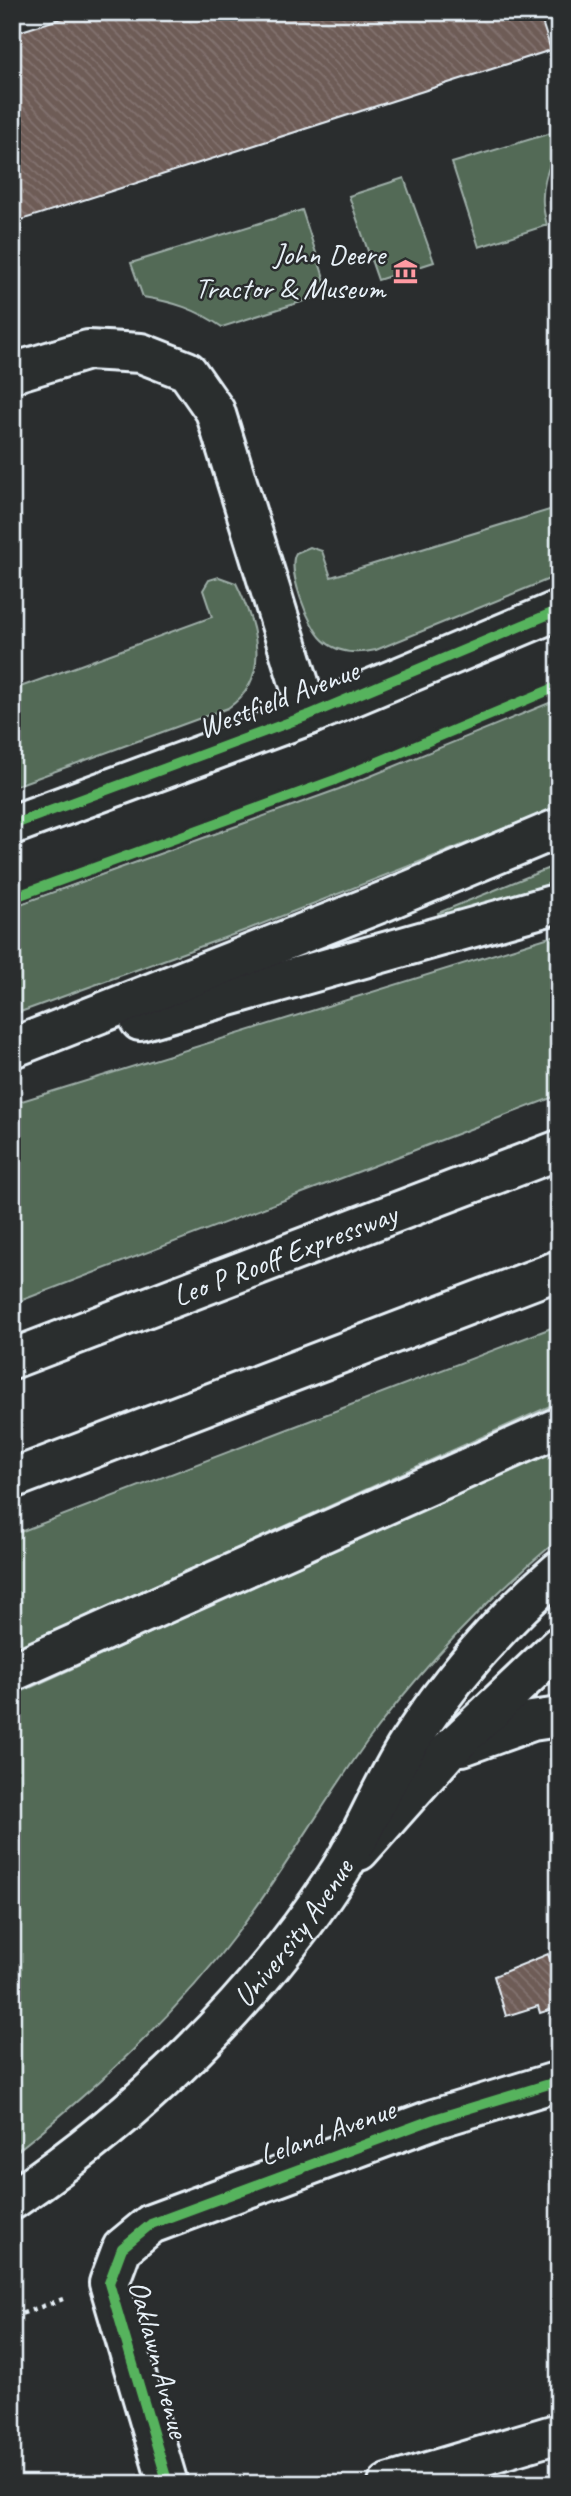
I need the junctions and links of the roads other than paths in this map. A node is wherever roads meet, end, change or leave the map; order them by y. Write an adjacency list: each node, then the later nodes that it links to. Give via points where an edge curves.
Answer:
1 (12, 373): 3 (main road, via 88,350 141,353 187,371 215,411)
2 (559, 610): 3 (main road, Westfield Avenue)
3 (309, 715): 4 (main road, Westfield Avenue)
4 (12, 825)
5 (559, 828): 7 (main road)
6 (559, 903): 8 (main road)
7 (12, 1048)
8 (12, 1058)
9 (559, 1150): 11 (main road, Leo P Rooff Expressway)
10 (559, 1270): 13 (main road)
11 (12, 1359)
12 (559, 1427): 16 (main road)
13 (12, 1479)
14 (559, 1572): 19 (main road, via 468,1662 411,1739)
15 (559, 1646): 18 (main road, University Avenue)
16 (12, 1672)
17 (559, 1717): 18 (main road, via 533,1721)
18 (447, 1752): 19 (main road, University Avenue)
19 (337, 1876): 21 (main road, University Avenue, via 260,1977 156,2087 98,2139)
20 (559, 2081): 22 (main road, Leland Avenue, via 434,2119 151,2224)
21 (12, 2200)
22 (122, 2249): 24 (main road, Oaklawn Avenue, via 109,2283)
23 (559, 2433): 25 (main road)
24 (168, 2484)
25 (388, 2484)

